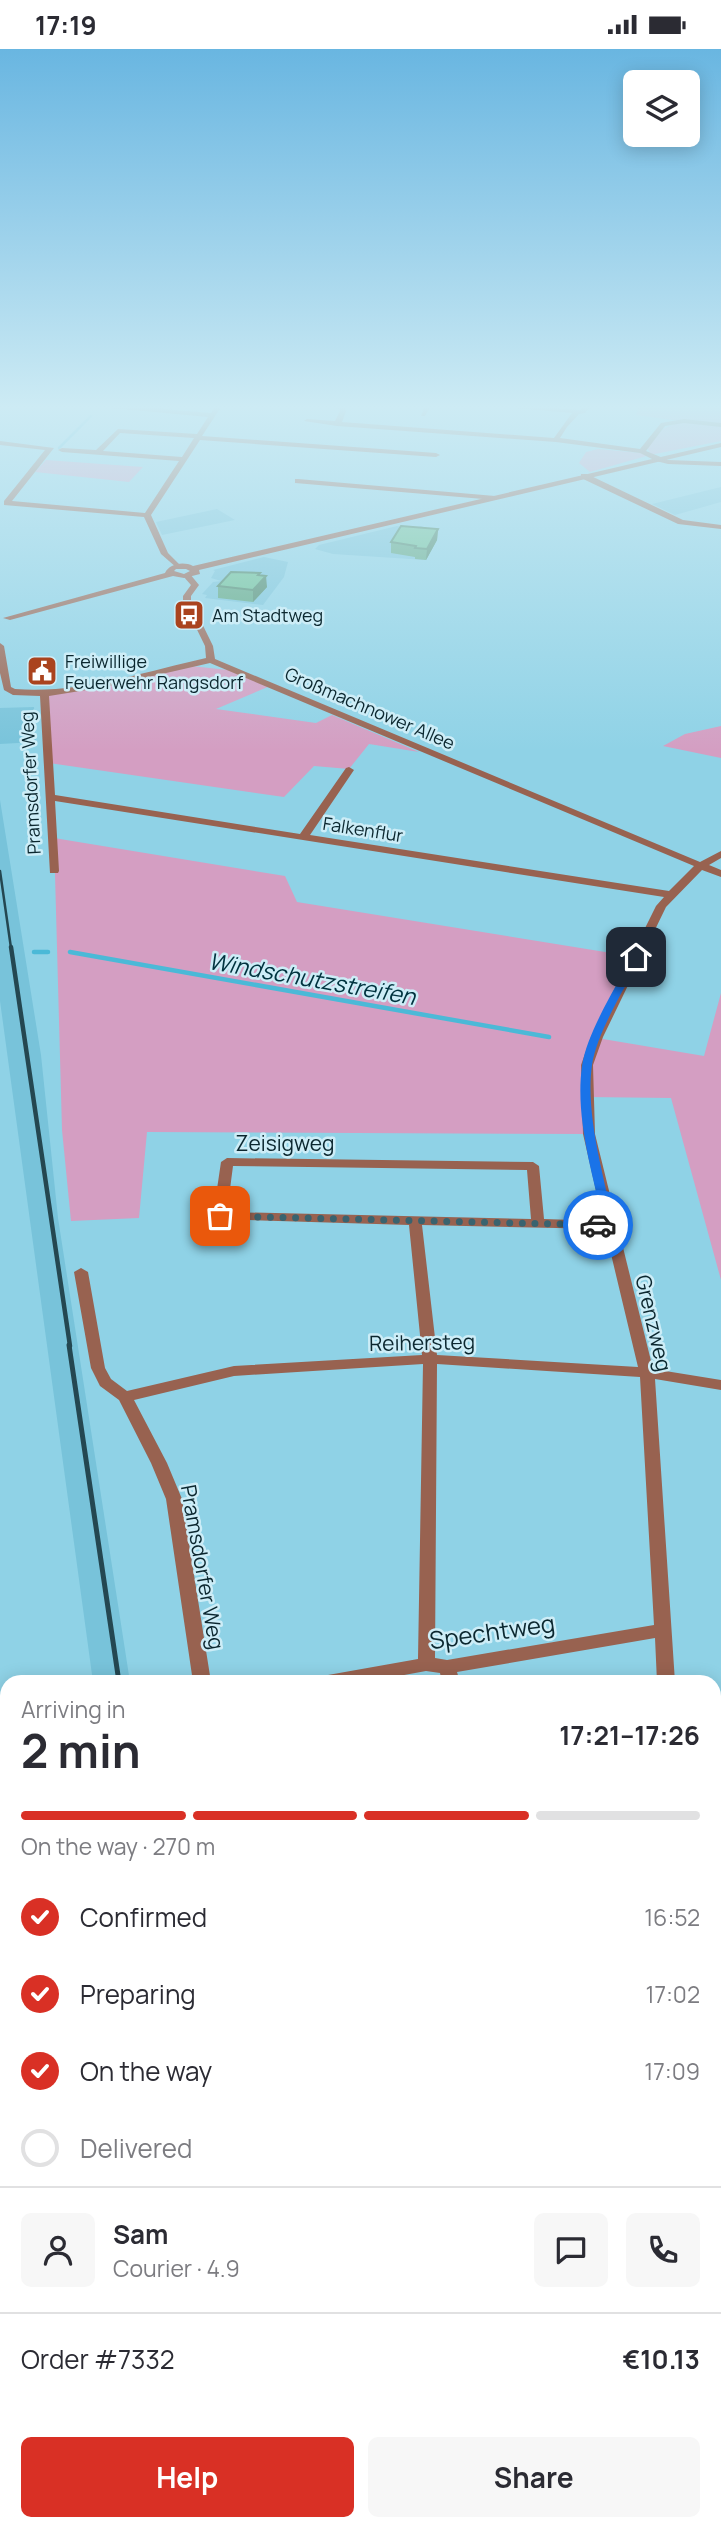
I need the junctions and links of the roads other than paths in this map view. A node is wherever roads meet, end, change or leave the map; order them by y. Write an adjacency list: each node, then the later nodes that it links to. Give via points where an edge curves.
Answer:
1 (150, 520): 5 (street, via 165,554)
2 (402, 520): 6 (street)
3 (676, 520): 4 (street)
4 (721, 527)
5 (177, 566): 6 (street); 7 (street)
6 (195, 568): 8 (street, via 196,573)
7 (170, 574): 8 (street); 9 (street)
8 (187, 576): 11 (street, via 195,585 187,601)
9 (7, 618)
10 (0, 646): 12 (street, via 7,688)
11 (211, 660): 12 (street); 17 (street, Großmachnower Allee)
12 (44, 694): 14 (street, Pramsdorfer Weg)
13 (349, 770): 15 (street)
14 (49, 797): 15 (street, Falkenflur); 18 (street, Pramsdorfer Weg)
15 (303, 837): 20 (street, Falkenflur)
16 (721, 854): 17 (street, Grenzweg)
17 (700, 866): 19 (street, Großmachnower Allee); 20 (street, Grenzweg)
18 (54, 871)
19 (721, 874)
20 (671, 895): 23 (street, Grenzweg, via 656,916 587,1065 589,1134)
21 (415, 1219): 22 (street, Zeisigweg); 22 (street, Zeisigweg, via 220,1216 227,1162 533,1166); 25 (street)
22 (538, 1223): 23 (street, Zeisigweg)
23 (609, 1225): 26 (street, Grenzweg)
24 (80, 1272): 28 (street, Pramsdorfer Weg, via 98,1368 105,1382)
25 (430, 1359): 26 (street, Reihersteg); 28 (street, Reihersteg, via 234,1371); 30 (street)
26 (647, 1373): 27 (street, Reihersteg); 29 (street, Grenzweg)
27 (721, 1385)
28 (125, 1397): 32 (street, Pramsdorfer Weg, via 174,1499)
29 (663, 1630): 31 (street, Spechtweg); 34 (street, Grenzweg)
30 (426, 1664): 31 (street, Spechtweg); 33 (street, Spechtweg)
31 (449, 1674)
32 (201, 1675)
33 (366, 1675)
34 (666, 1675)

